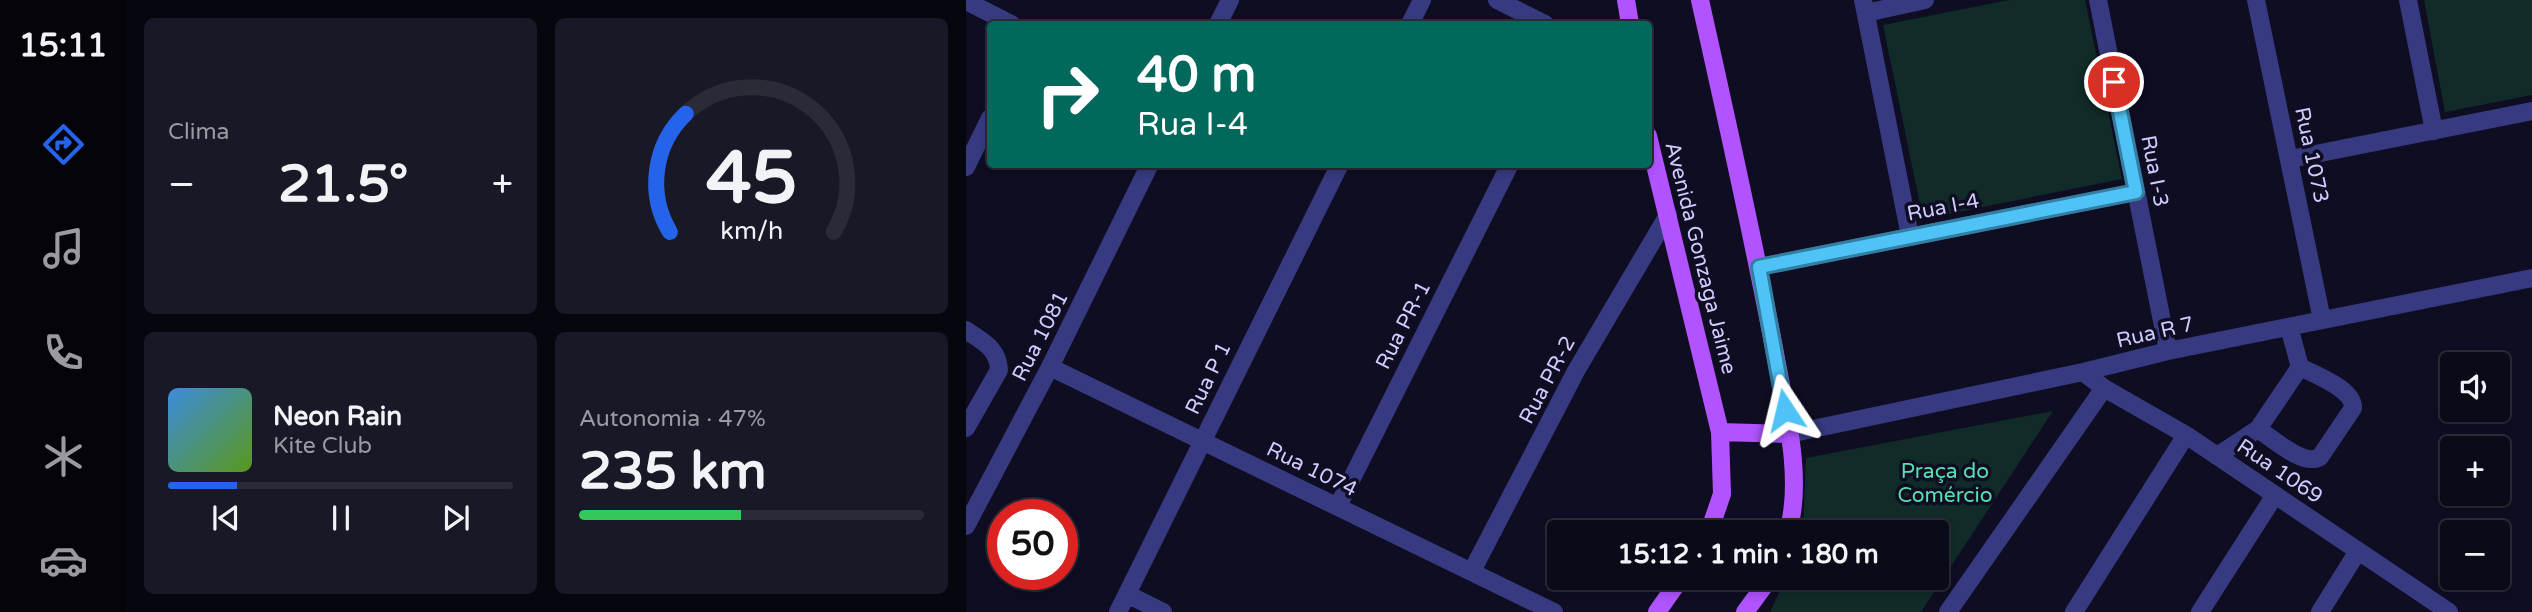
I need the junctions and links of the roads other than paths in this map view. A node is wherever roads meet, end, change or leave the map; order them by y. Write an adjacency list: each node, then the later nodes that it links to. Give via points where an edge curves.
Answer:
1 (1230, 0): 13 (street)
2 (1422, 0): 14 (street)
3 (1497, 0): 15 (street)
4 (1626, 0): 16 (main road)
5 (1700, 0): 29 (main road)
6 (1925, 0): 11 (street)
7 (2098, 0): 26 (street, Rua I-3)
8 (2256, 0): 21 (street, Rua 1073)
9 (2408, 0): 19 (street)
10 (966, 1): 12 (street)
11 (1864, 7): 28 (street)
12 (1005, 21)
13 (1220, 21)
14 (1412, 21)
15 (1539, 21)
16 (1630, 21)
17 (2532, 111): 19 (street)
18 (987, 124): 22 (street)
19 (2434, 131): 21 (street)
20 (1652, 152): 27 (main road, Avenida Gonzaga Jaime)
21 (2290, 159): 31 (street, Rua 1073)
22 (966, 167)
23 (1148, 168): 35 (street, Rua 1081)
24 (1338, 168): 44 (street, Rua P 1)
25 (1508, 168): 47 (street, Rua PR-1)
26 (2136, 192): 28 (street, Rua I-4); 34 (street, Rua I-3)
27 (1668, 215): 41 (main road, Avenida Gonzaga Jaime); 52 (street, Rua PR-2, via 1576,371)
28 (1910, 236): 29 (street, Rua I-4)
29 (1759, 267): 42 (main road)
30 (2532, 278): 31 (street, Rua R 7)
31 (2322, 320): 32 (street, Rua R 7)
32 (2289, 327): 34 (street, Rua R 7); 36 (street)
33 (966, 330): 39 (street, via 993,349 999,370)
34 (2168, 351): 37 (street, Rua R 7)
35 (1050, 367): 44 (street, Rua 1074); 50 (street, Rua 1081)
36 (2300, 367): 40 (street); 40 (street, via 2353,400 2353,408 2320,457 2304,460)
37 (2083, 372): 38 (street, Rua 1069); 42 (street, Rua R 7)
38 (2104, 388): 43 (street, Rua 1069); 61 (street)
39 (966, 428)
40 (2258, 429): 45 (street)
41 (1720, 432): 42 (main road); 48 (main road, Avenida Gonzaga Jaime, via 1722,494)
42 (1789, 434): 49 (main road)
43 (2186, 435): 45 (street, Rua 1069); 62 (street)
44 (1203, 441): 47 (street, Rua 1074); 55 (street, Rua P 1)
45 (2217, 456): 46 (street, Rua 1069)
46 (2275, 495): 51 (street, Rua 1069); 63 (street)
47 (1338, 506): 52 (street, Rua 1074)
48 (1713, 520)
49 (1791, 520)
50 (966, 526)
51 (2358, 551): 64 (street); 65 (street, Rua 1069)
52 (1472, 571): 58 (street, Rua 1074)
53 (1673, 590): 59 (main road)
54 (1761, 590): 60 (main road)
55 (1127, 594): 56 (street, Rua P 1); 57 (street)
56 (1118, 612)
57 (1163, 612)
58 (1554, 612)
59 (1657, 612)
60 (1745, 612)
61 (1948, 612)
62 (2074, 612)
63 (2200, 612)
64 (2320, 612)
65 (2449, 612)

